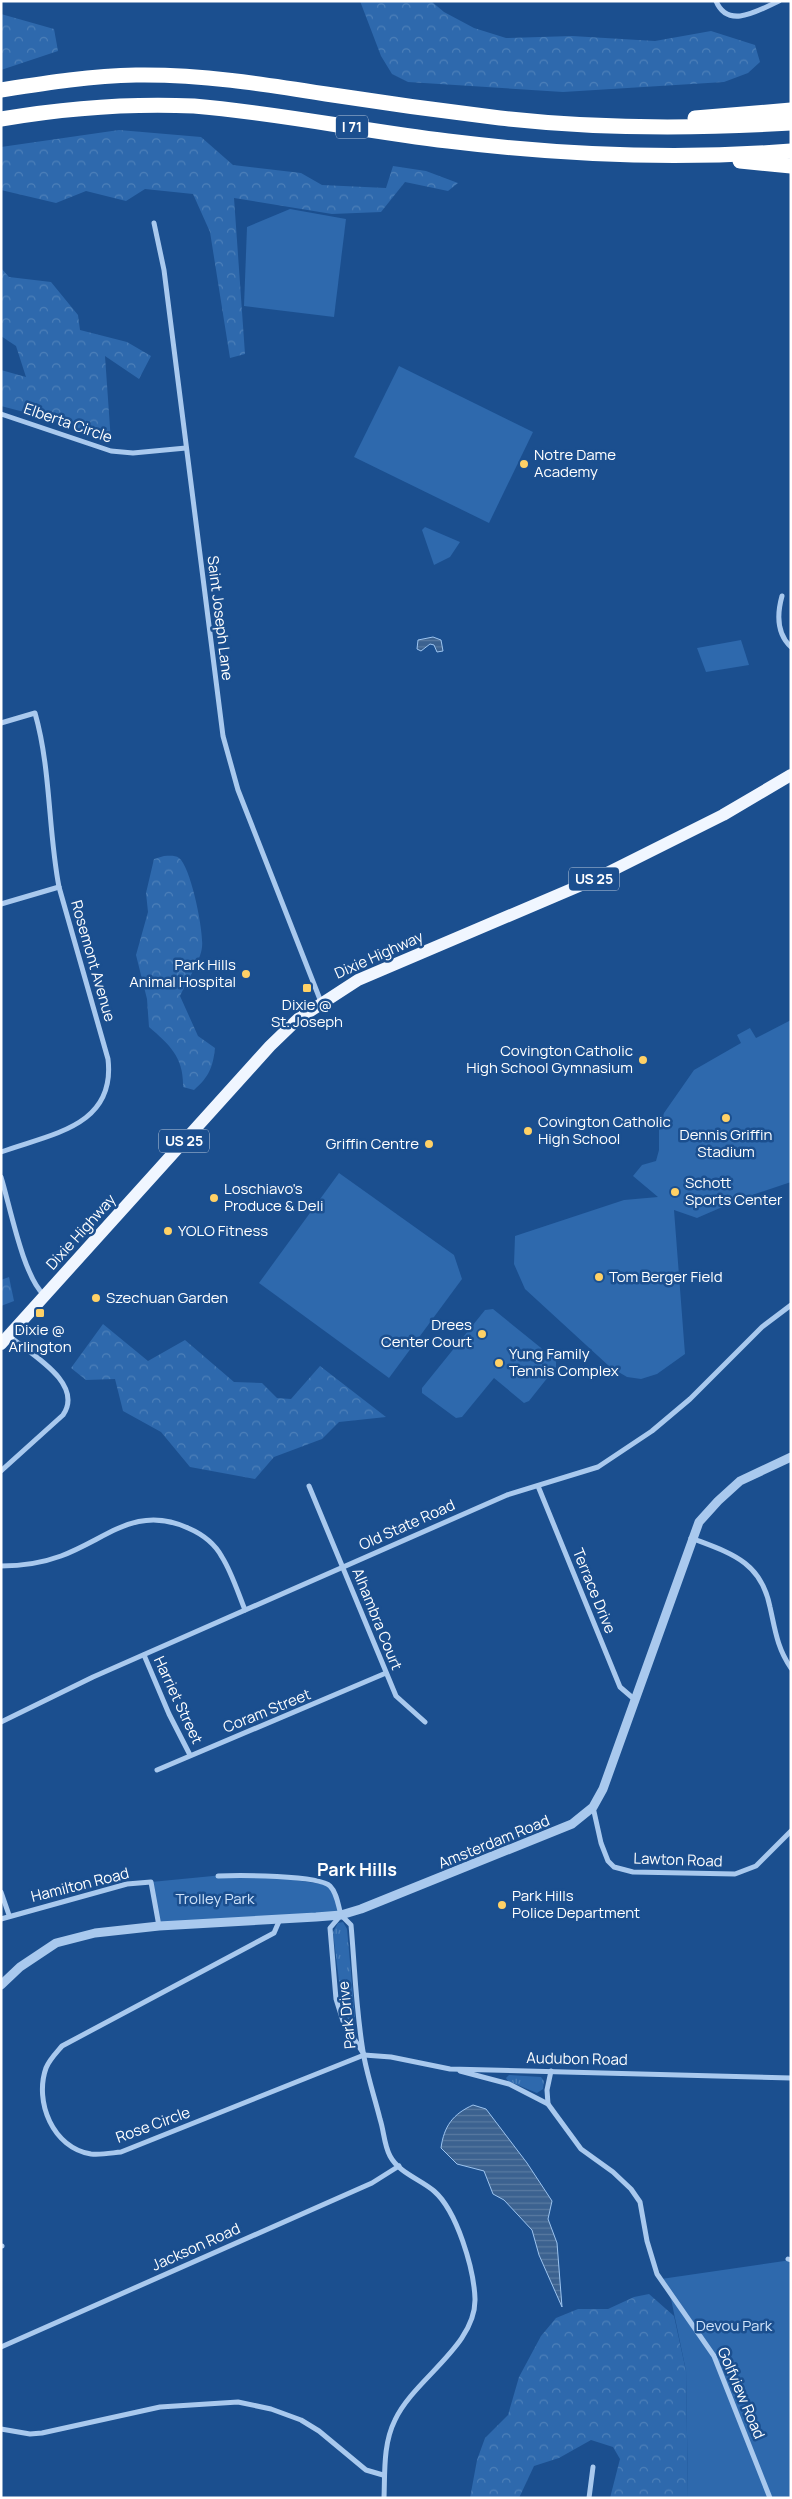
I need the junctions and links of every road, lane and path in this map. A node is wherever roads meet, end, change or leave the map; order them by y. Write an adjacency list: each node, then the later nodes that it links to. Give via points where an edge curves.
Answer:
1 (716, 1): 2 (street, via 721,11 736,17)
2 (779, 1)
3 (1, 90): 7 (highway, I 71, via 84,78 136,75 194,77 503,118)
4 (791, 110): 7 (highway)
5 (1, 119): 9 (highway, I 71, via 88,107 156,104 194,106 502,147 624,155)
6 (791, 122): 7 (highway, I 71, via 706,127)
7 (624, 126)
8 (791, 152): 9 (highway, I 71)
9 (704, 156): 10 (highway)
10 (791, 166)
11 (154, 223): 13 (street, Saint Joseph Lane, via 164,270)
12 (1, 414): 13 (street, Elberta Circle, via 111,451)
13 (186, 448): 20 (street, Saint Joseph Lane, via 223,736 238,790)
14 (782, 596): 15 (street, via 778,620 785,641)
15 (791, 647)
16 (1, 723): 18 (street, Rosemont Avenue, via 35,713 42,738)
17 (791, 775): 20 (main road, Dixie Highway / US 25, via 659,849 358,980)
18 (59, 887): 19 (street); 21 (street, Rosemont Avenue, via 108,1059 107,1083 98,1106 81,1123)
19 (1, 904)
20 (321, 1002): 23 (main road, Dixie Highway / US 25, via 270,1046)
21 (1, 1152)
22 (1, 1177): 23 (street, via 27,1267 36,1288)
23 (45, 1296): 25 (main road, Dixie Highway / US 25)
24 (791, 1305): 29 (street, Old State Road, via 762,1327 652,1431 598,1466)
25 (5, 1339): 27 (street, via 62,1380 69,1394 63,1415)
26 (791, 1458): 30 (street, Amsterdam Road, via 740,1481 698,1522)
27 (1, 1471)
28 (309, 1486): 32 (street, Alhambra Court)
29 (538, 1486): 32 (street, Old State Road, via 508,1495); 37 (street, Terrace Drive, via 620,1687)
30 (691, 1538): 35 (street, via 736,1556 757,1574 765,1588 776,1639); 37 (street, Amsterdam Road)
31 (1, 1566): 33 (street, via 34,1564 58,1558 120,1526 144,1520 163,1520 187,1527 208,1540 222,1556)
32 (342, 1567): 33 (street, Old State Road); 36 (street, Alhambra Court)
33 (245, 1610): 34 (street, Old State Road)
34 (144, 1656): 38 (street, Old State Road); 40 (street, Harriet Street)
35 (791, 1668)
36 (386, 1673): 39 (street, Alhambra Court, via 396,1696); 40 (street, Coram Street)
37 (634, 1699): 42 (street, Amsterdam Road, via 603,1789)
38 (1, 1722)
39 (425, 1722)
40 (190, 1755): 41 (street, Coram Street)
41 (157, 1770)
42 (593, 1807): 43 (street, Lawton Road, via 608,1861 621,1870 633,1872 735,1874 756,1866); 47 (street, Amsterdam Road, via 572,1824 538,1839)
43 (791, 1831)
44 (218, 1876): 47 (street, via 321,1881 334,1892)
45 (1, 1892): 46 (street)
46 (9, 1915): 48 (street, Hamilton Road); 50 (street, Hamilton Road, via 127,1884 151,1882)
47 (341, 1915): 49 (street, Amsterdam Road); 52 (street, Park Drive, via 351,1925); 52 (street, Park Drive, via 330,1928 336,1999 343,2020)
48 (1, 1918)
49 (280, 1919): 50 (street, Amsterdam Road); 52 (street, Rose Circle, via 274,1933 62,2046 48,2064 44,2081 45,2112 53,2127 59,2136 79,2150 102,2155 122,2152)
50 (159, 1926): 51 (street, Amsterdam Road, via 95,1933 56,1944 20,1967)
51 (1, 1985)
52 (364, 2056): 53 (street, Audubon Road, via 391,2057); 57 (street, via 387,2149)
53 (450, 2068): 54 (street, Audubon Road); 56 (street, via 509,2084)
54 (552, 2071): 55 (street, Audubon Road); 56 (street, via 547,2090)
55 (791, 2078)
56 (548, 2104): 64 (street, Golfview Road, via 574,2142 613,2172 640,2202 647,2241 661,2279 714,2356)
57 (399, 2166): 58 (street, Jackson Road, via 372,2183); 61 (street, via 436,2192 451,2212 463,2242 475,2298 470,2324 463,2336 397,2415 388,2442)
58 (1, 2347)
59 (1, 2429): 61 (street, via 42,2433 160,2407 238,2402 301,2420 320,2431 366,2470)
60 (593, 2467): 63 (street)
61 (383, 2475): 62 (street)
62 (384, 2498)
63 (589, 2498)
64 (770, 2498)

